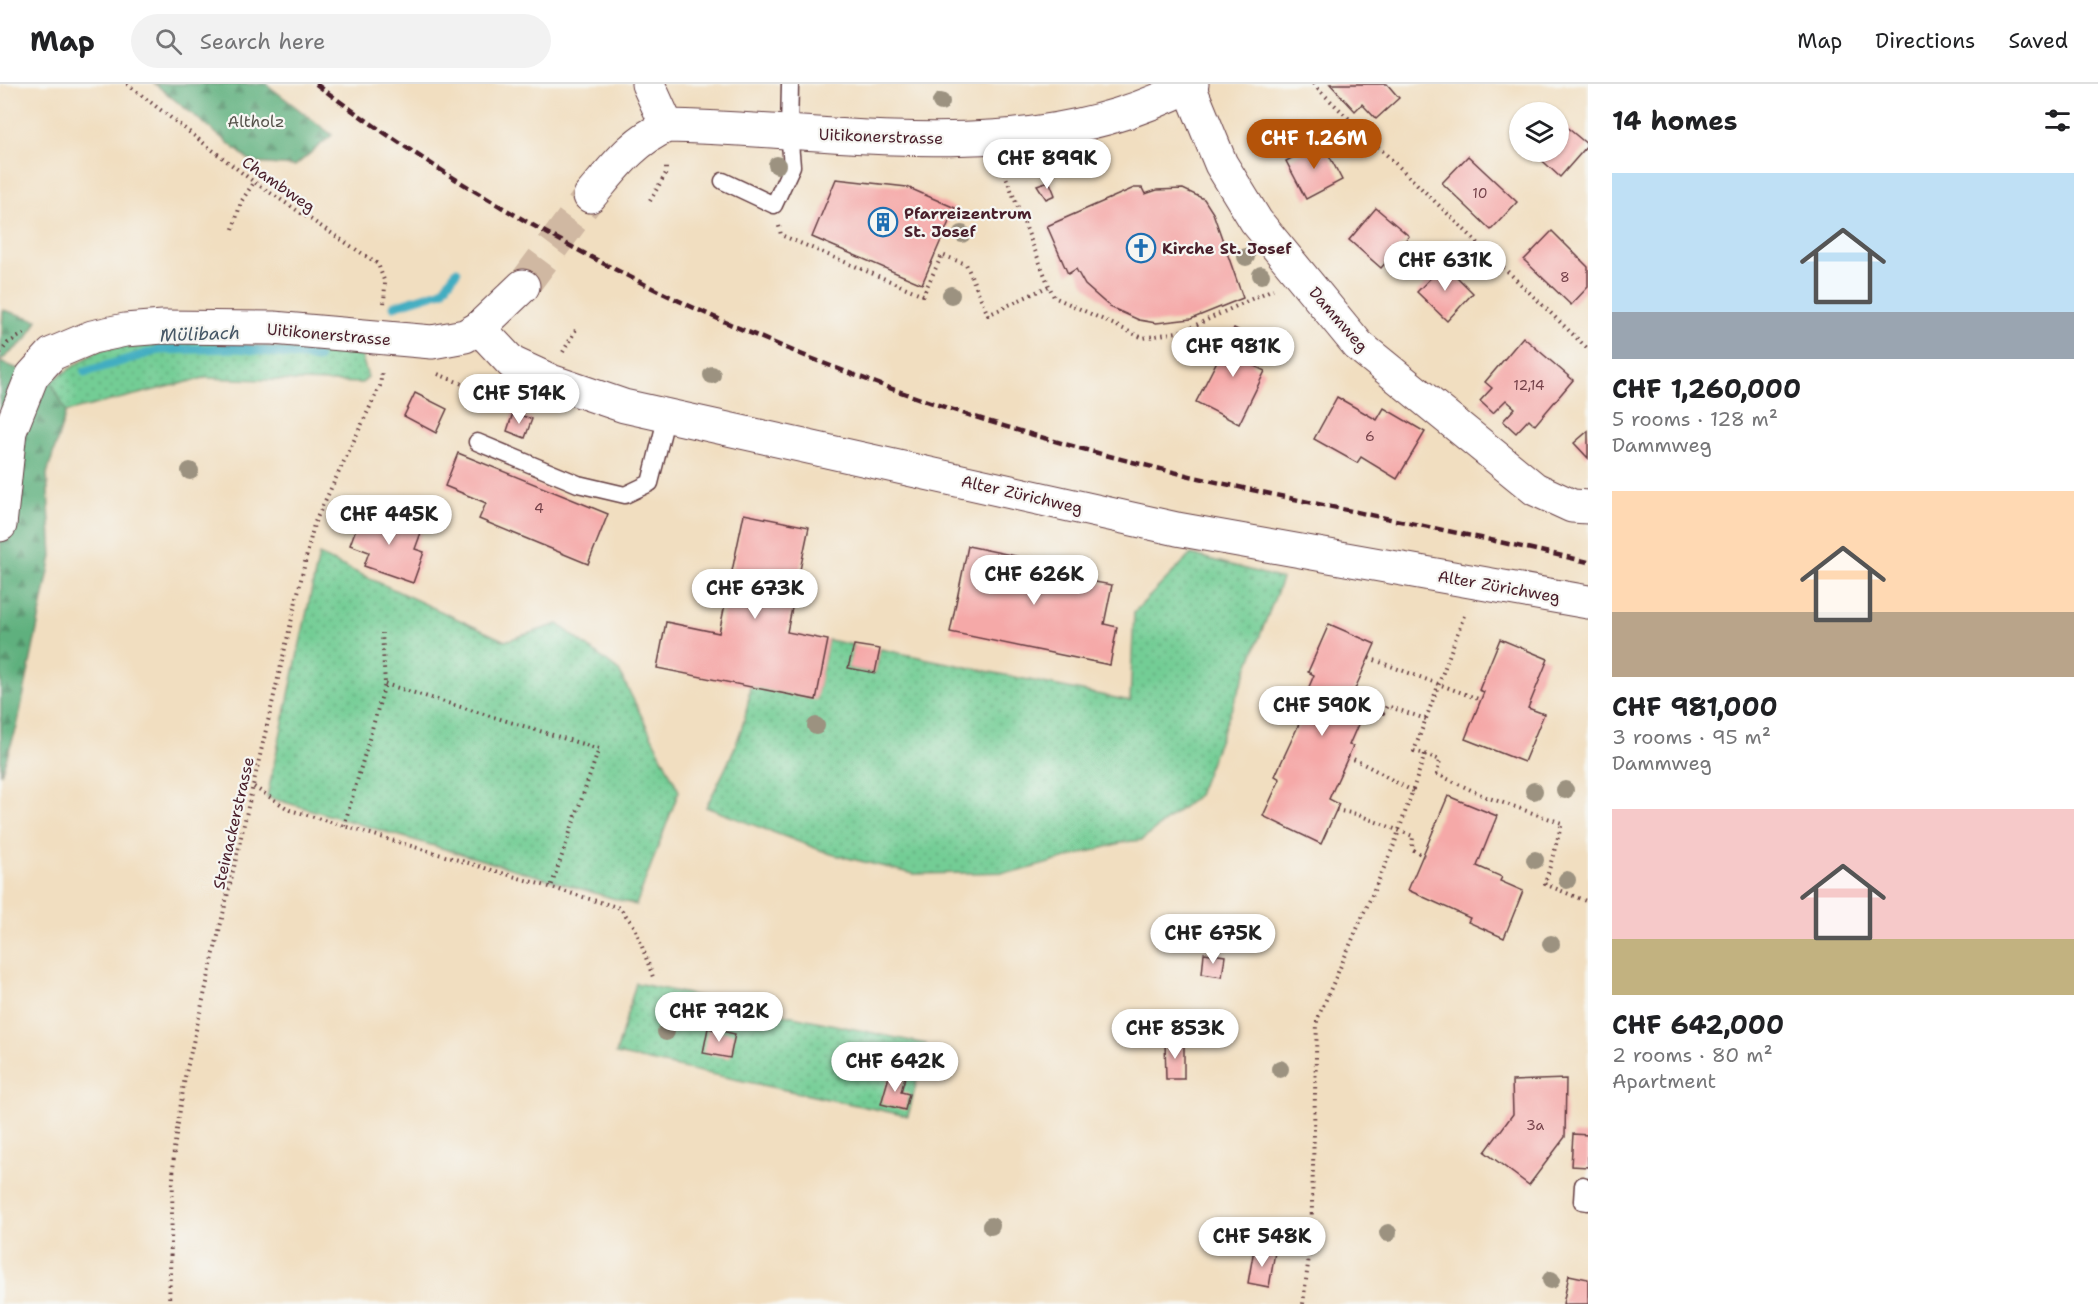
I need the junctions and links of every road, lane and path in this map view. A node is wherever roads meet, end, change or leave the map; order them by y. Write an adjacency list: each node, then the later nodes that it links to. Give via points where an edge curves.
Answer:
1 (126, 84): 11 (path, Chambweg)
2 (648, 84): 6 (street)
3 (790, 84): 7 (lane)
4 (1313, 84): 21 (path)
5 (1191, 85): 7 (street, Uitikonerstrasse, via 1104,118 1015,137 872,138); 16 (street, Dammweg, via 1221,164 1257,221)
6 (667, 126): 7 (street, Uitikonerstrasse); 12 (street, via 633,147)
7 (789, 132): 14 (lane, via 792,166)
8 (999, 157): 18 (path)
9 (666, 173): 13 (path)
10 (723, 181): 14 (lane)
11 (254, 182): 15 (path, via 241,202); 19 (path, Chambweg, via 378,264 386,283)
12 (590, 196)
13 (650, 201)
14 (774, 204): 18 (path, via 781,234 923,295 942,255 966,264 988,315)
15 (233, 229)
16 (1302, 276): 18 (path, via 1183,331 1143,338 1054,297); 27 (street, Dammweg, via 1358,345 1535,489 1572,506)
17 (523, 286): 20 (street, Uitikonerstrasse)
18 (1049, 286)
19 (384, 318)
20 (479, 328): 25 (street, Alter Zürichweg, via 512,363 561,385 624,406); 28 (street, Uitikonerstrasse, via 465,336 432,342 273,328 164,327 92,338 52,354 32,376 10,430)
21 (1588, 349)
22 (382, 363): 40 (path, Steinackerstrasse, via 380,386 314,524)
23 (435, 373): 24 (path, via 489,395)
24 (501, 394)
25 (667, 415): 26 (lane, via 650,483 625,495 578,484); 29 (street, Alter Zürichweg, via 1177,529)
26 (477, 442)
27 (1588, 507)
28 (0, 525)
29 (1588, 602)
30 (1468, 605): 34 (path)
31 (382, 633): 33 (path)
32 (1369, 657): 34 (path)
33 (385, 684): 43 (path); 46 (path, via 599,749)
34 (1438, 685): 35 (path); 37 (path)
35 (1480, 700)
36 (1366, 706): 37 (path, via 1383,713 1388,706)
37 (1426, 718): 38 (path, via 1414,751)
38 (1425, 754): 41 (path); 47 (path, via 1440,760 1437,774 1486,797 1562,823 1545,884)
39 (1348, 757): 41 (path)
40 (254, 787): 43 (path, via 290,810); 49 (path, Steinackerstrasse, via 185,1077 174,1149)
41 (1413, 790): 44 (path)
42 (1336, 810): 44 (path)
43 (344, 826): 46 (path)
44 (1399, 831): 45 (path, via 1413,836 1412,849); 50 (path, via 1317,1020 1311,1240)
45 (1424, 856)
46 (551, 887): 48 (path, via 620,909 635,927)
47 (1588, 902)
48 (653, 977)
49 (169, 1304)
50 (1303, 1304)

